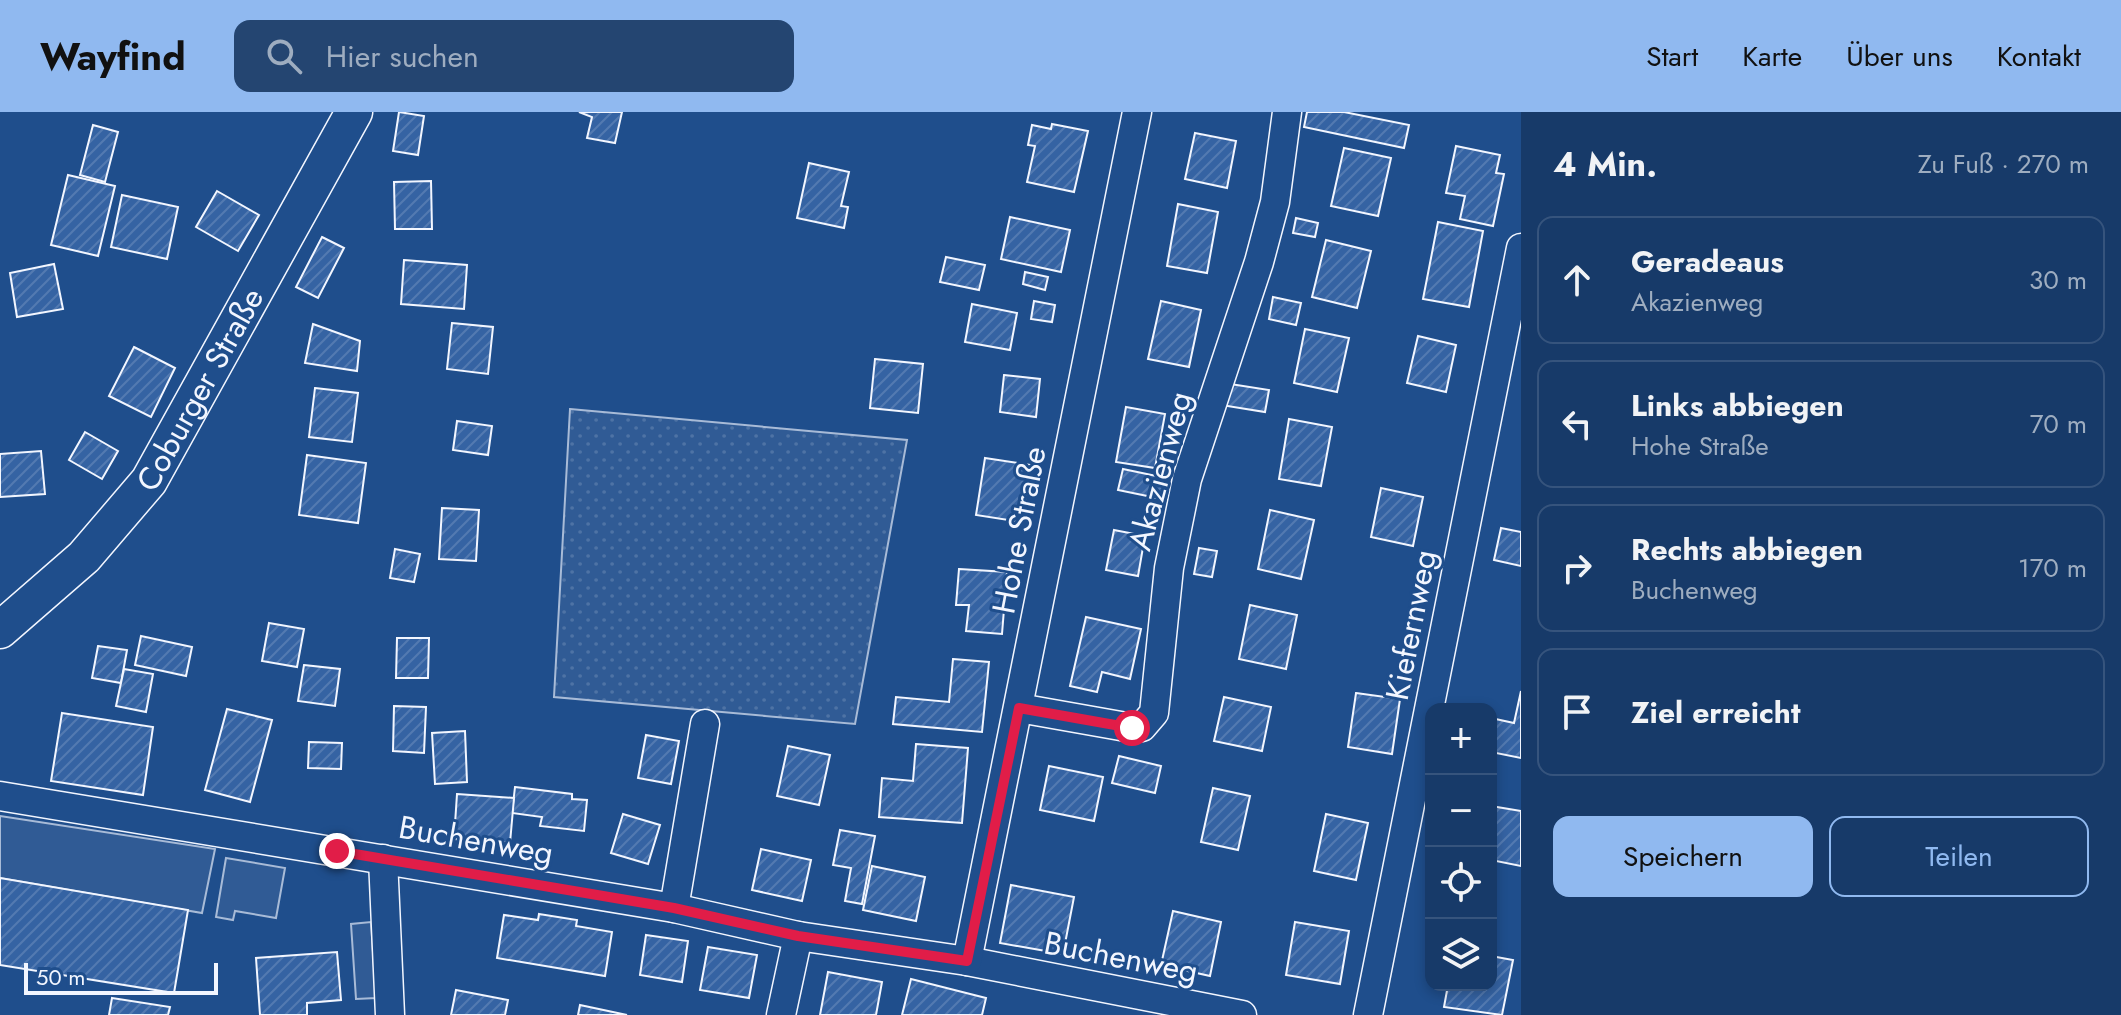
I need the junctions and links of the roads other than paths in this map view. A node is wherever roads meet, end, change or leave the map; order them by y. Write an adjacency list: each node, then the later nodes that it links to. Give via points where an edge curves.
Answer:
1 (354, 112): 5 (main road, Coburger Straße, via 149,481 84,557)
2 (1137, 112): 6 (street, Hohe Straße)
3 (1287, 112): 6 (street, Akazienweg, via 1275,202 1259,262 1187,479 1169,568 1154,713 1142,727 1132,728)
4 (1521, 248): 16 (street, Kiefernweg)
5 (0, 630)
6 (1019, 708): 12 (street, Hohe Straße)
7 (705, 724): 10 (street)
8 (0, 796): 9 (street, Buchenweg)
9 (383, 859): 10 (street, Buchenweg); 13 (street)
10 (674, 908): 11 (street, Buchenweg)
11 (798, 936): 12 (street, Buchenweg); 14 (street)
12 (967, 961): 15 (street, Buchenweg)
13 (390, 1015)
14 (781, 1015)
15 (1242, 1015)
16 (1368, 1015)

